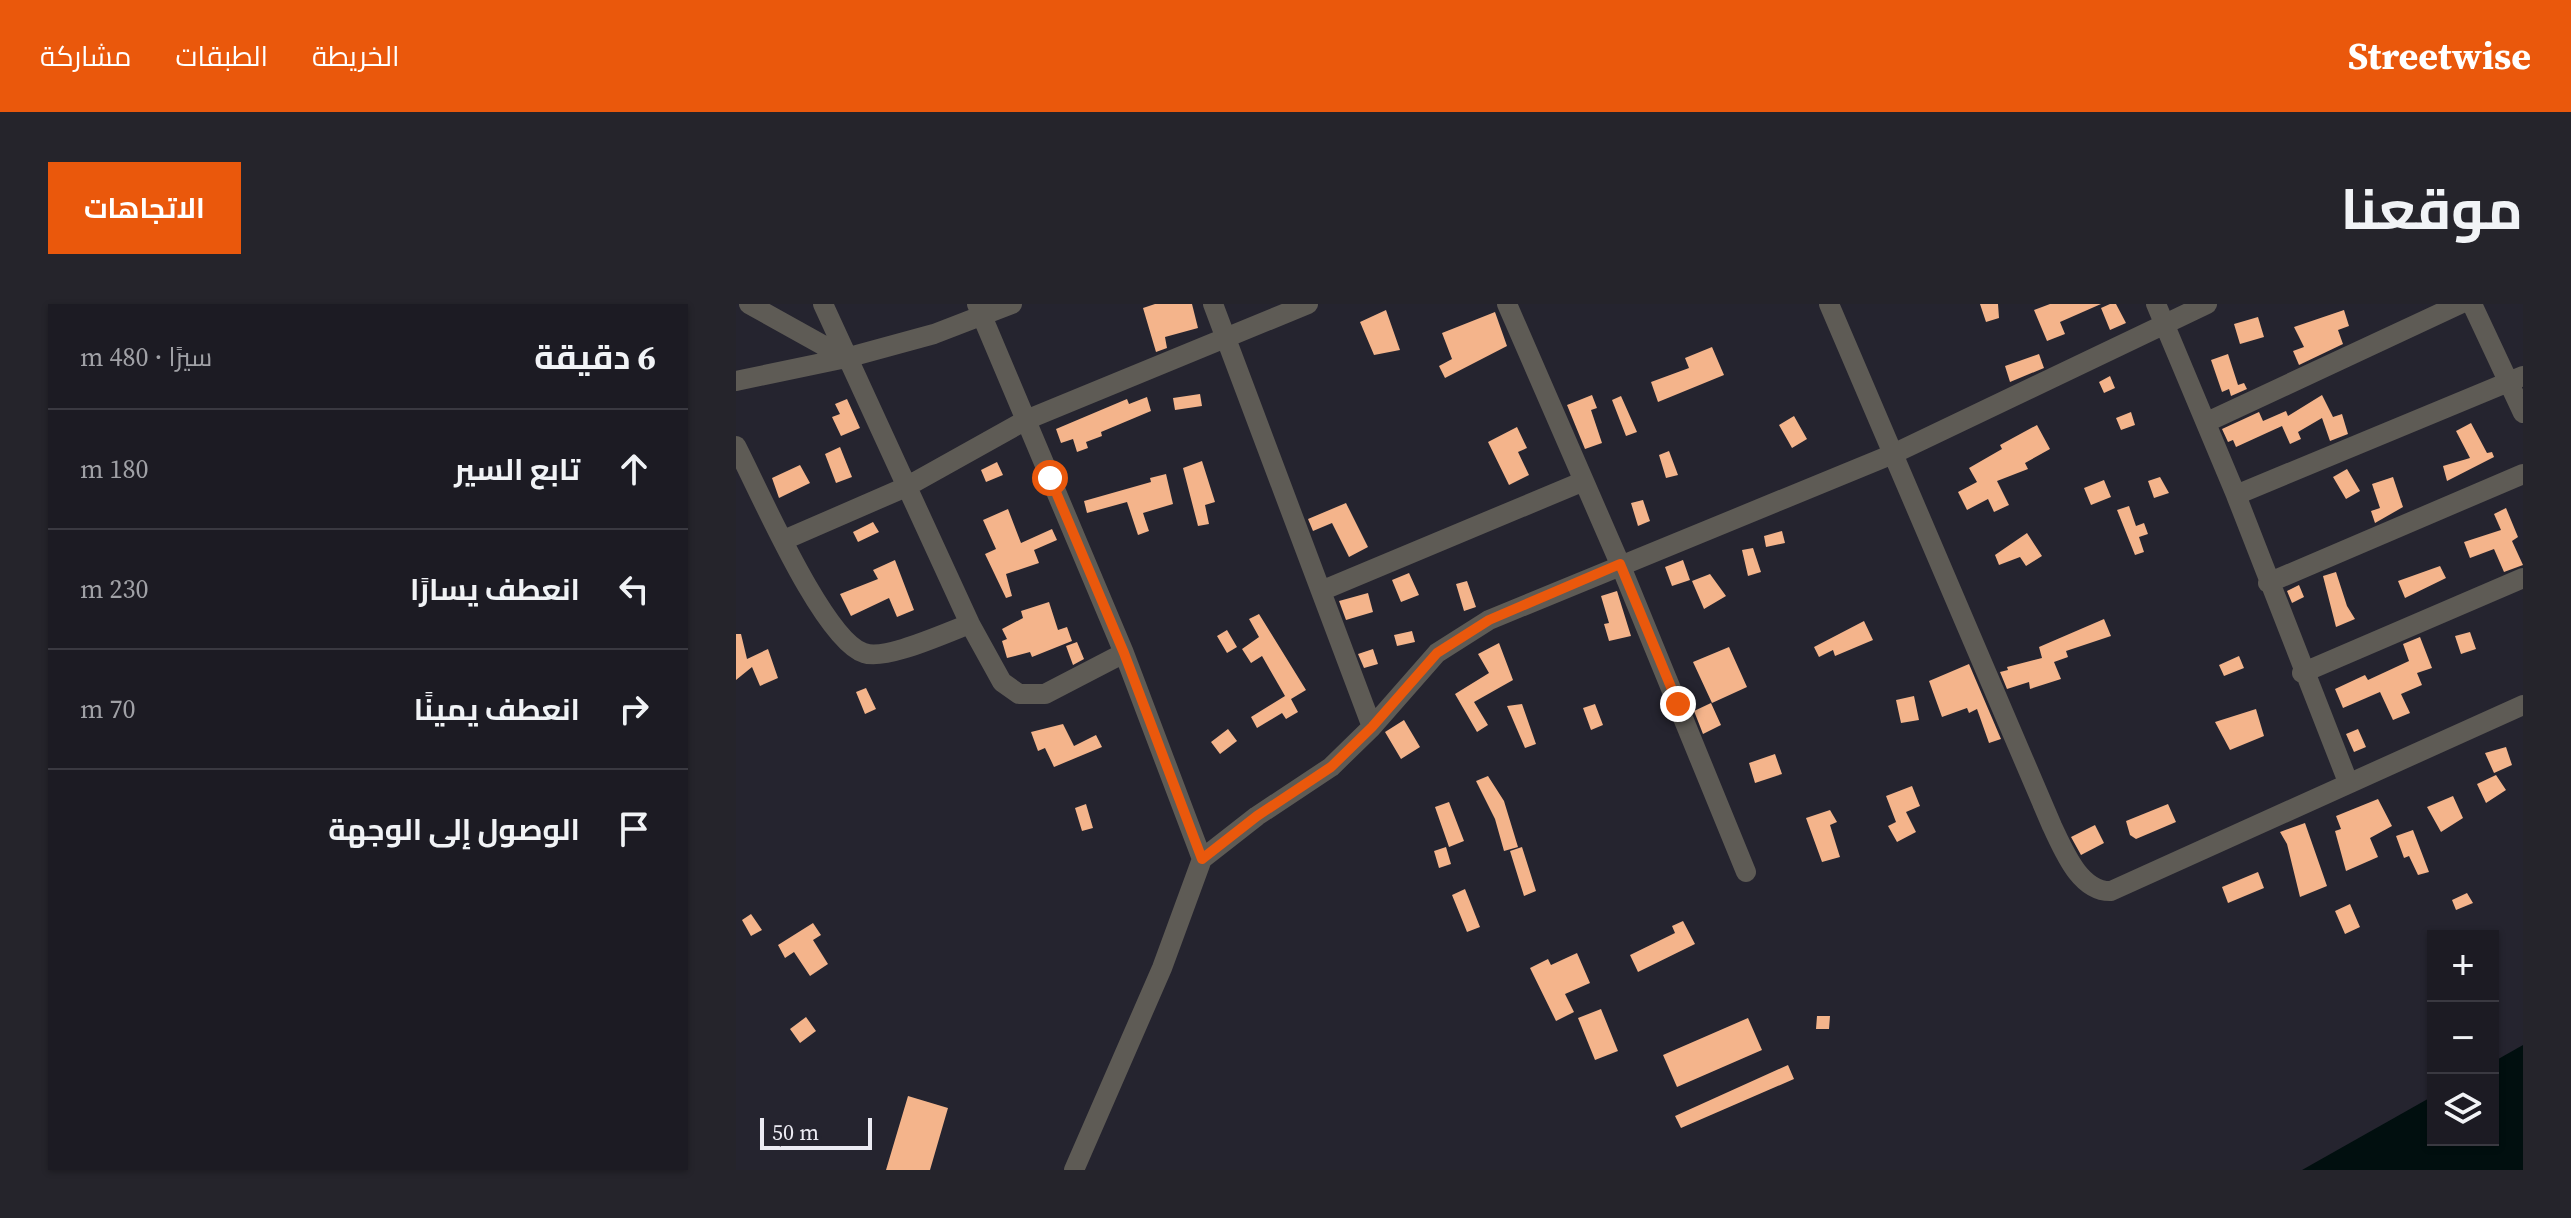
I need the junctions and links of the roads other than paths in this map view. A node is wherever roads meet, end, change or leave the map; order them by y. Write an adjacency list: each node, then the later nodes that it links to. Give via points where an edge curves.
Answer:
1 (749, 304): 14 (street)
2 (823, 304): 14 (street)
3 (1012, 304): 11 (street)
4 (1213, 304): 13 (street)
5 (1308, 304): 13 (street)
6 (1507, 304): 23 (street)
7 (1829, 304): 21 (street)
8 (2207, 304): 12 (street)
9 (2460, 304): 19 (street)
10 (2472, 304): 15 (street)
11 (979, 310): 14 (street); 18 (street)
12 (2160, 313): 19 (street); 21 (street)
13 (1226, 338): 18 (street); 30 (street)
14 (846, 358): 16 (street); 24 (street)
15 (2516, 379): 17 (street); 25 (street)
16 (736, 381)
17 (2523, 413)
18 (1026, 420): 24 (street); 32 (street)
19 (2207, 422): 25 (street)
20 (736, 446): 26 (street)
21 (1893, 454): 27 (street); 36 (street, via 2052,826 2088,885 2111,891)
22 (2523, 474): 29 (street)
23 (1584, 481): 27 (street); 30 (street)
24 (906, 487): 26 (street); 31 (street)
25 (2236, 495): 29 (street)
26 (784, 540): 31 (street, via 819,607 846,642 865,654 887,653)
27 (1620, 564): 35 (street, via 1489,620 1437,653); 38 (street)
28 (2523, 578): 33 (street)
29 (2268, 583): 33 (street)
30 (1321, 591): 35 (street)
31 (970, 624): 32 (street, via 1002,682 1019,694 1045,694)
32 (1124, 653): 37 (street)
33 (2302, 673): 36 (street)
34 (2523, 705): 36 (street)
35 (1372, 727): 37 (street, via 1331,767)
36 (2348, 782)
37 (1202, 859): 39 (street, via 1162,968)
38 (1746, 872)
39 (1074, 1170)

